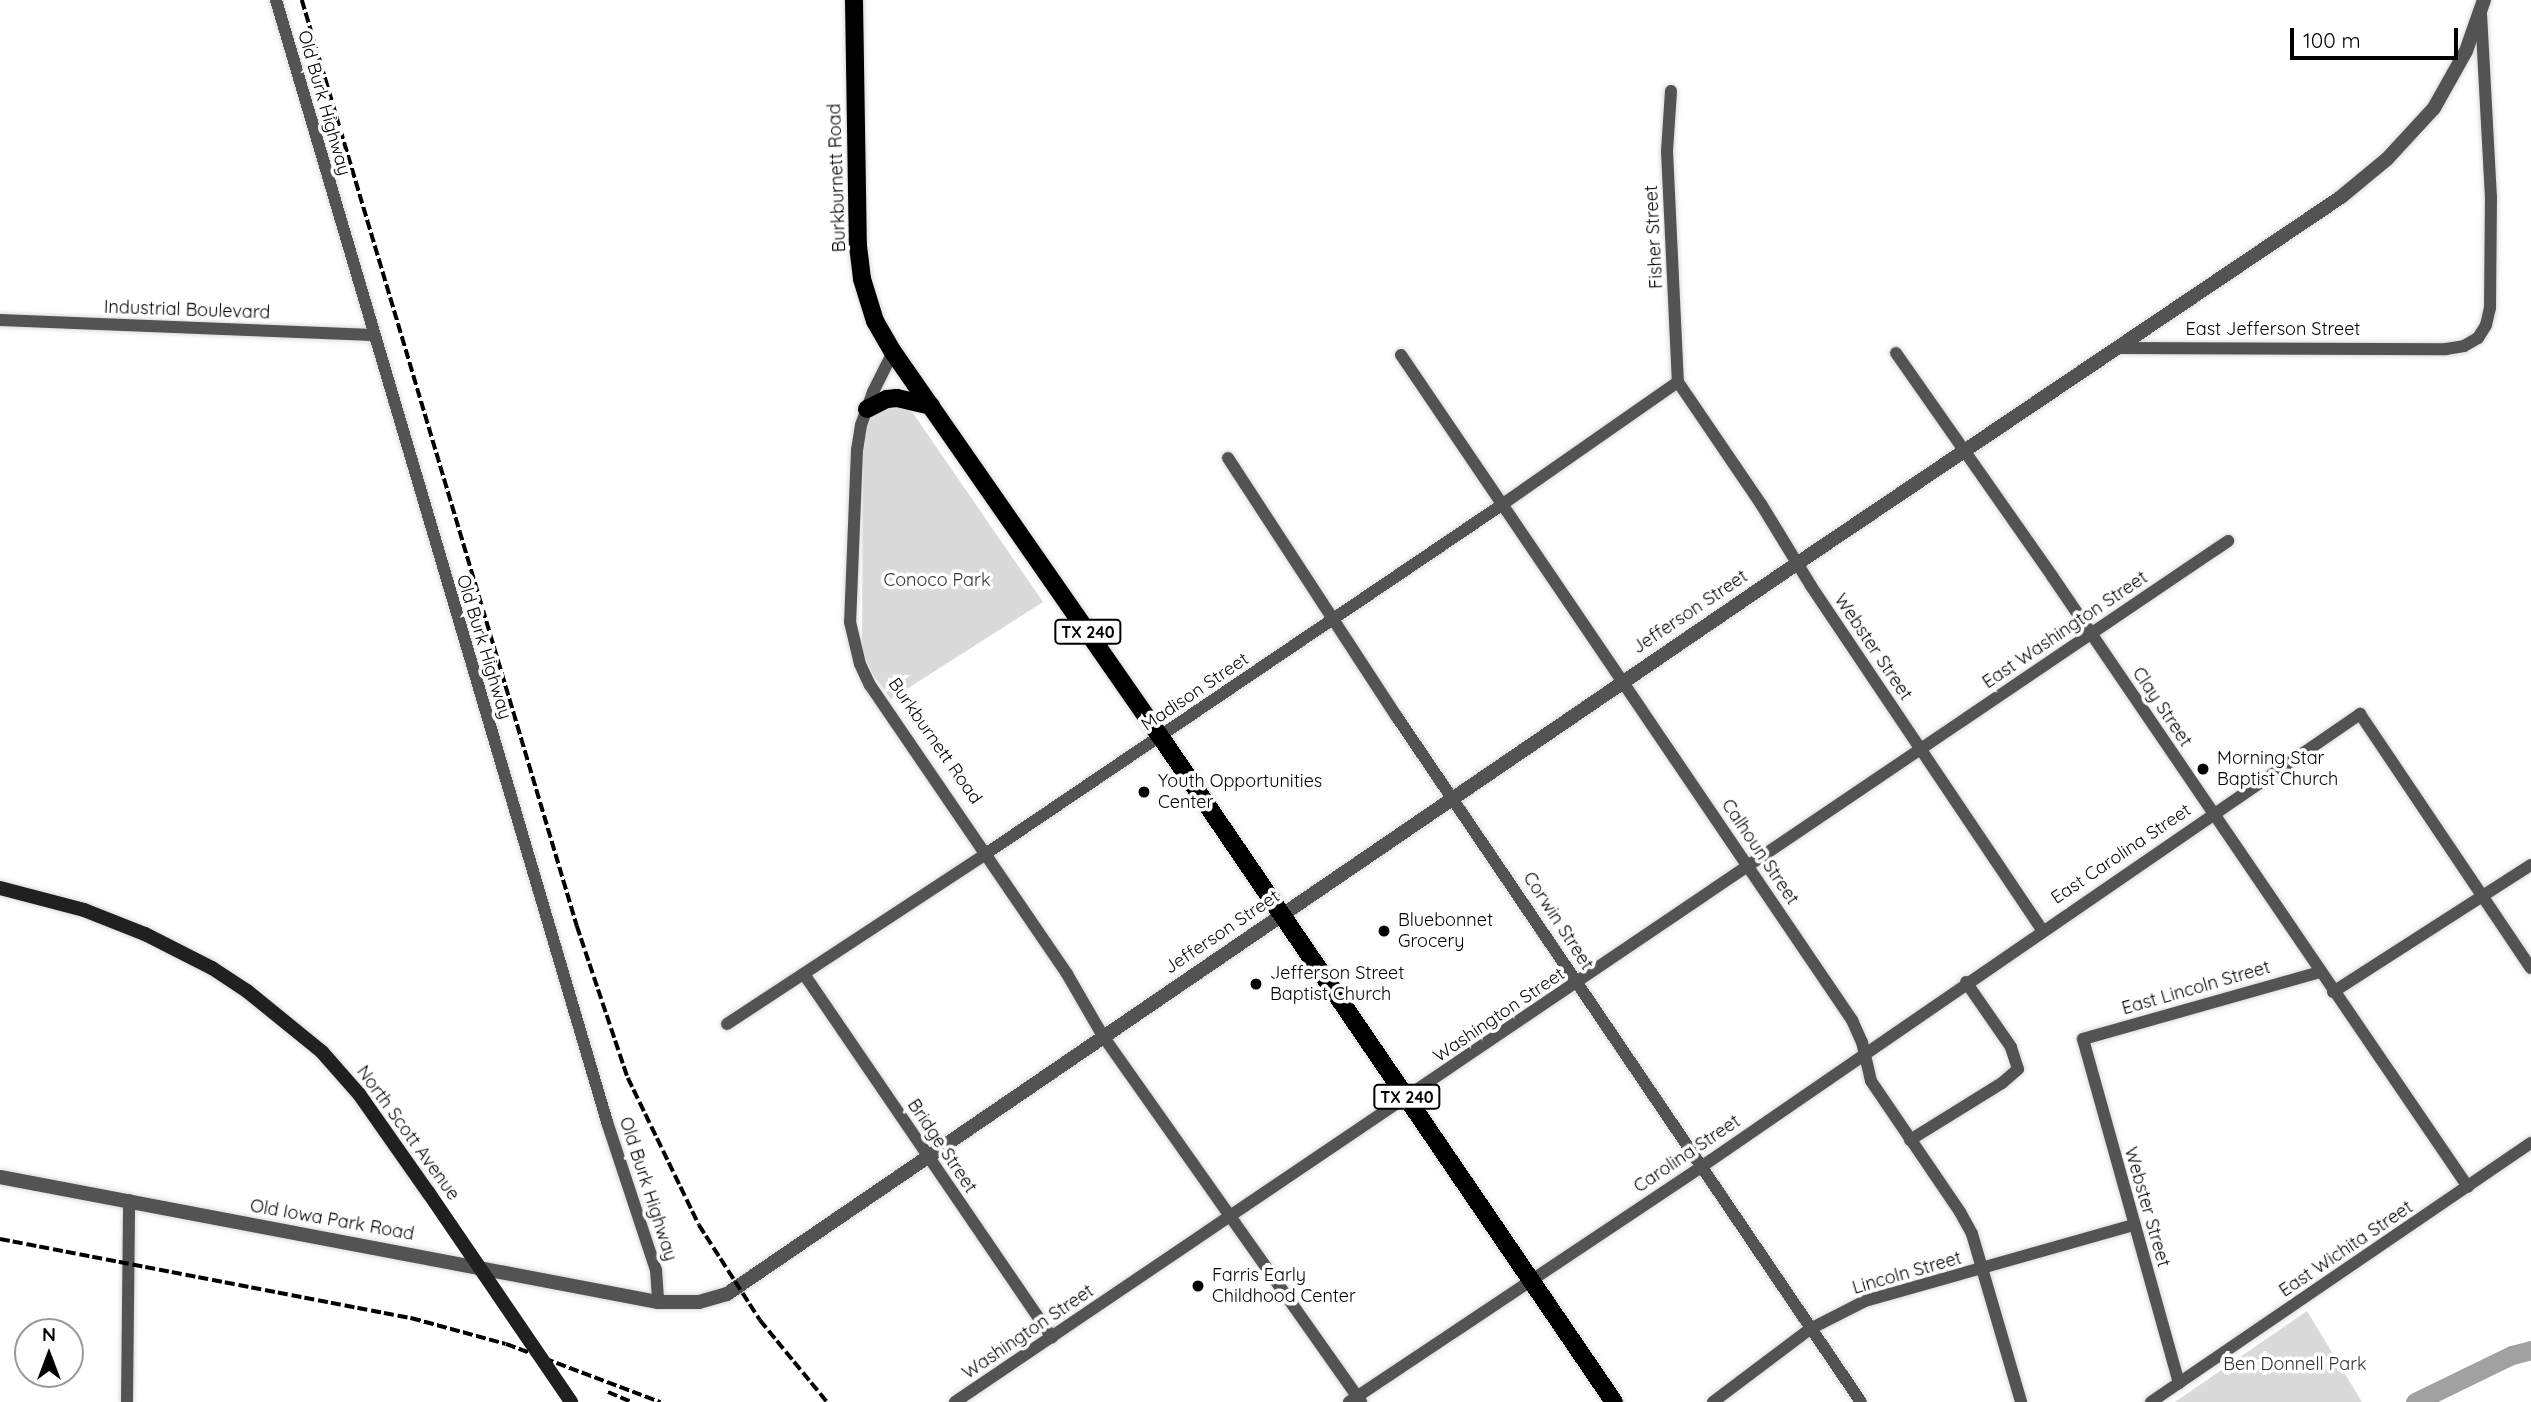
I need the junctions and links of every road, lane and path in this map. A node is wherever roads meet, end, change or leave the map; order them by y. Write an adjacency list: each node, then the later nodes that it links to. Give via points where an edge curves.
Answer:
1 (276, 0): 6 (street, Old Burk Highway)
2 (854, 0): 8 (main road, Burkburnett Road / TX 240, via 862,279 876,321)
3 (2482, 4): 7 (street, via 2466,51 2434,108 2387,159 2290,233); 7 (street, East Jefferson Street, via 2491,198 2490,307 2478,338 2446,349)
4 (1671, 92): 11 (street, Fisher Street, via 1667,151)
5 (0, 320): 6 (street, Industrial Boulevard)
6 (373, 335): 55 (street, Old Burk Highway, via 607,1122 656,1270)
7 (2117, 348): 14 (street)
8 (893, 352): 12 (main road, TX 240); 13 (street, Burkburnett Road)
9 (1896, 353): 14 (street, Clay Street)
10 (1401, 355): 16 (street, Calhoun Street)
11 (1678, 382): 16 (street, Madison Street); 18 (street, Webster Street)
12 (931, 407): 13 (main road, via 897,398); 22 (main road, TX 240)
13 (867, 409): 26 (street, Burkburnett Road, via 857,450 850,622 853,647 870,685)
14 (1965, 450): 18 (street); 20 (street, Clay Street)
15 (1228, 458): 19 (street, Corwin Street)
16 (1503, 504): 19 (street, Madison Street); 21 (street, Calhoun Street)
17 (2228, 541): 20 (street, East Washington Street)
18 (1798, 563): 21 (street, Jefferson Street); 23 (street, Webster Street)
19 (1332, 620): 22 (street, Madison Street); 24 (street, Corwin Street)
20 (2091, 633): 23 (street, East Washington Street); 25 (street, Clay Street)
21 (1624, 681): 24 (street, Jefferson Street); 27 (street, Calhoun Street)
22 (1160, 736): 26 (street, Madison Street); 31 (main road, TX 240)
23 (1921, 749): 27 (street, Washington Street); 32 (street, Webster Street)
24 (1452, 798): 31 (street, Jefferson Street); 36 (street, Corwin Street)
25 (2213, 813): 30 (street, East Carolina Street, via 2360,713); 32 (street, East Carolina Street); 34 (street, Clay Street)
26 (987, 853): 35 (street, Madison Street); 40 (street, Burkburnett Road)
27 (1749, 865): 36 (street, Washington Street); 42 (street, Calhoun Street, via 1852,1020)
28 (2531, 865): 30 (street)
29 (0, 888): 61 (main road, North Scott Avenue, bridge, via 75,907 145,934 212,968 322,1052 359,1094)
30 (2481, 897): 33 (street); 38 (street)
31 (1282, 914): 40 (street, Jefferson Street); 43 (main road, TX 240)
32 (2042, 930): 37 (street, Carolina Street)
33 (2531, 968)
34 (2319, 972): 38 (street, Clay Street); 41 (street, East Lincoln Street)
35 (804, 974): 39 (street, Madison Street); 46 (street, Bridge Street)
36 (1577, 982): 43 (street, Washington Street); 47 (street, Corwin Street)
37 (1966, 982): 42 (street, Carolina Street); 44 (street, via 2011,1047 2018,1069)
38 (2333, 992): 49 (street, Clay Street)
39 (727, 1024)
40 (1103, 1036): 46 (street, Jefferson Street); 51 (street, Burkburnett Road)
41 (2083, 1039): 52 (street, Webster Street)
42 (1864, 1053): 44 (street, Calhoun Street, via 1871,1081); 47 (street, Carolina Street)
43 (1408, 1098): 51 (street, Washington Street); 54 (main road, TX 240)
44 (1910, 1140): 53 (street, Calhoun Street, via 1961,1212)
45 (2531, 1143): 49 (street, East Wichita Street)
46 (928, 1156): 55 (street, Jefferson Street, via 727,1294 699,1302); 57 (street, Bridge Street)
47 (1701, 1167): 54 (street, Carolina Street); 56 (street, Corwin Street)
48 (0, 1177): 50 (street, Old Iowa Park Road)
49 (2468, 1187): 58 (street, East Wichita Street)
50 (129, 1200): 55 (street, Old Iowa Park Road); 60 (street)
51 (1228, 1217): 57 (street, Washington Street); 59 (street, Burkburnett Road)
52 (2133, 1225): 53 (street, Lincoln Street); 58 (street, Webster Street)
53 (1983, 1269): 56 (street, Lincoln Street, via 1866,1301); 66 (street, Calhoun Street)
54 (1530, 1282): 59 (street, Carolina Street); 63 (main road, TX 240)
55 (658, 1302)
56 (1810, 1329): 64 (street, Lincoln Street); 65 (street, Corwin Street)
57 (1052, 1338): 62 (street, Washington Street)
58 (2179, 1383): 67 (street, East Wichita Street)
59 (1356, 1400)
60 (127, 1402)
61 (571, 1402)
62 (955, 1402)
63 (1614, 1402)
64 (1713, 1402)
65 (1861, 1402)
66 (2021, 1402)
67 (2151, 1402)

